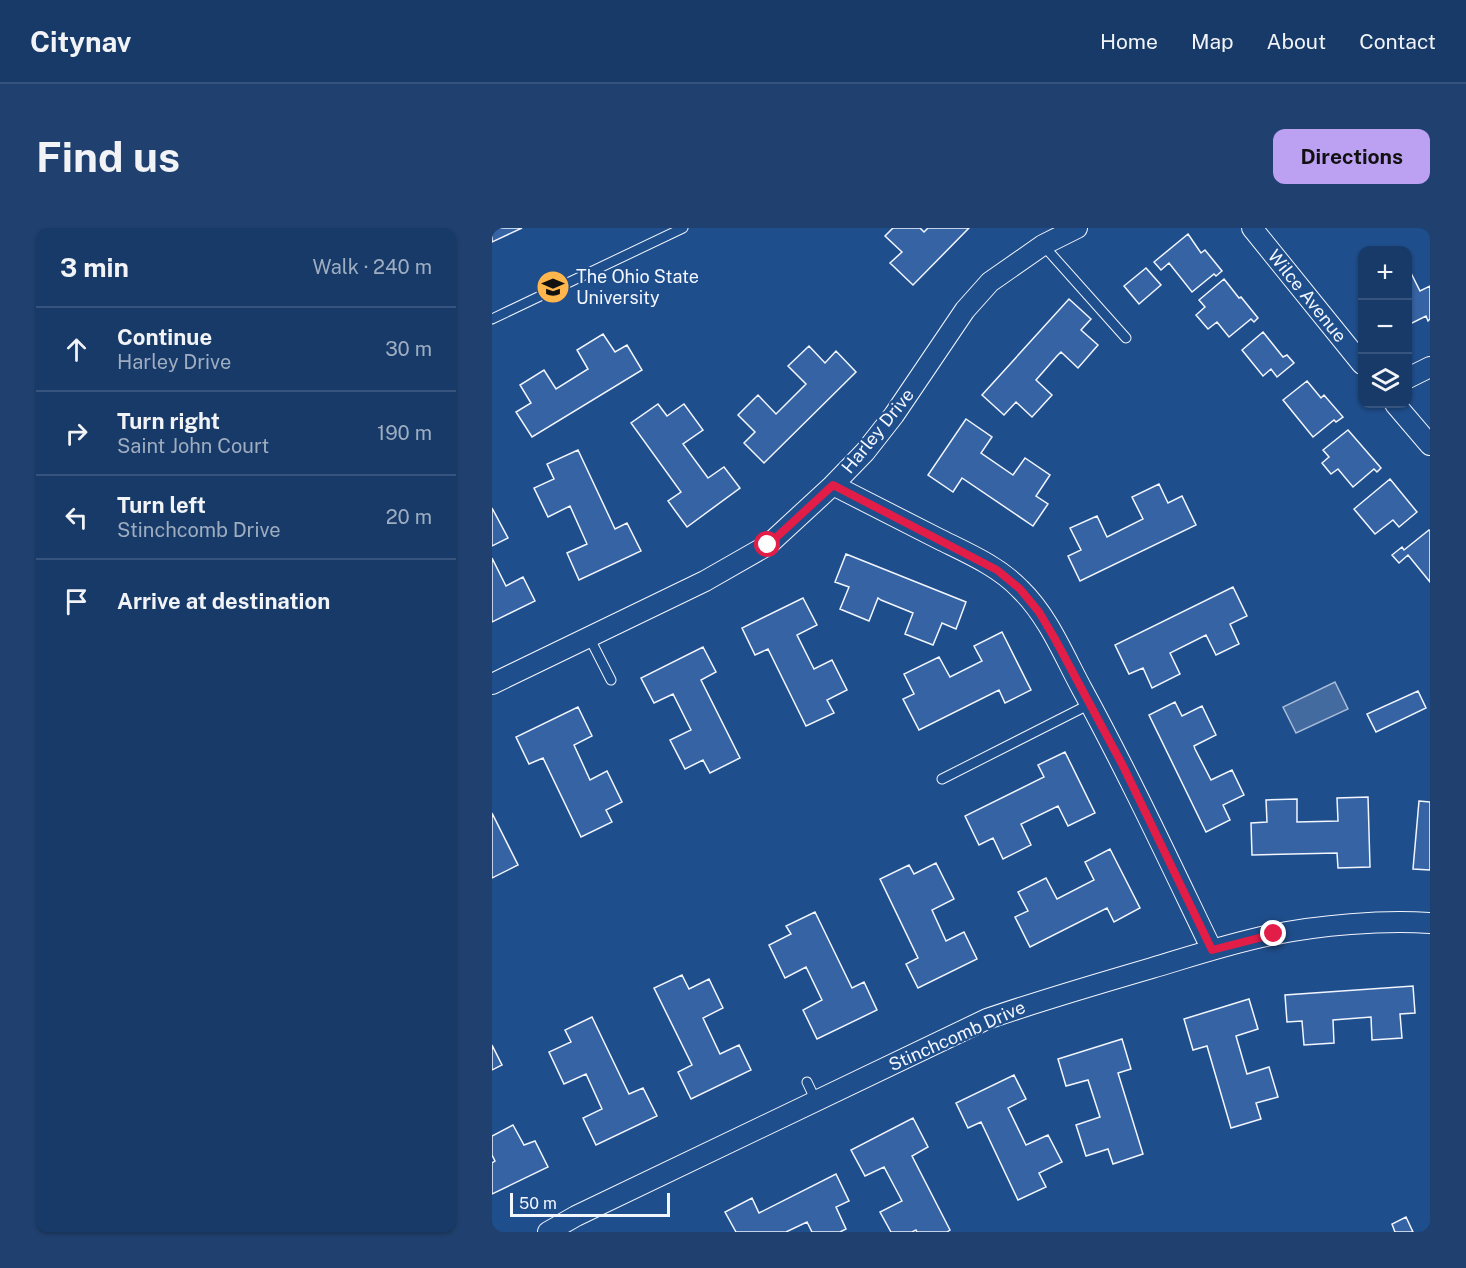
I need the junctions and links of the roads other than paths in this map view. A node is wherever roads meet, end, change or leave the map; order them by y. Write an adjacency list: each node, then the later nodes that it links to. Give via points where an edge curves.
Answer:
1 (683, 228): 5 (lane)
2 (1077, 228): 4 (street, Harley Drive)
3 (1252, 228): 7 (street, Wilce Avenue)
4 (1043, 245): 6 (lane); 12 (street, Harley Drive, via 990,282 965,310 894,415)
5 (492, 319)
6 (1126, 338)
7 (1358, 359)
8 (1430, 368): 9 (street)
9 (1412, 376)
10 (1398, 408): 11 (street)
11 (1430, 446)
12 (833, 485): 13 (street, Harley Drive, via 768,545 705,581); 16 (street, via 997,570 1020,589 1039,612)
13 (590, 637): 14 (lane); 15 (street, Harley Drive)
14 (611, 680)
15 (492, 684)
16 (1090, 704): 17 (lane); 19 (street)
17 (942, 779)
18 (1430, 923): 19 (street, Stinchcomb Drive, via 1317,928)
19 (1212, 950): 21 (street, Stinchcomb Drive, via 987,1019)
20 (807, 1082): 21 (lane)
21 (816, 1101): 22 (street, Stinchcomb Drive)
22 (548, 1232)

